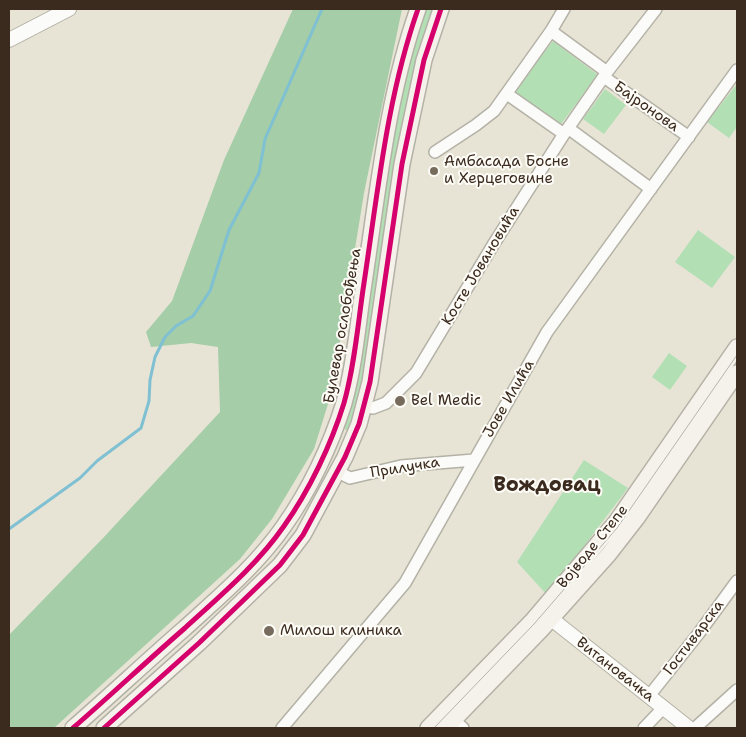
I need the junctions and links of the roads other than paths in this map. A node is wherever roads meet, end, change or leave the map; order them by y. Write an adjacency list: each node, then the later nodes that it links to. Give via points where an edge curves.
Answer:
1 (69, 9): 7 (street)
2 (418, 9): 18 (main road, Булевар ослобођења, via 389,120 351,366 344,401)
3 (441, 9): 17 (main road, via 424,60 402,164)
4 (564, 9): 6 (street)
5 (656, 9): 9 (street, Косте Јовановића)
6 (551, 31): 9 (street, Бајронова); 10 (street)
7 (9, 40)
8 (737, 70): 12 (street, Јове Илића)
9 (606, 74): 11 (street, Косте Јовановића); 12 (street, Бајронова)
10 (507, 94): 11 (street); 13 (street, via 486,118)
11 (566, 131): 14 (street); 17 (street, Косте Јовановића, via 492,244 416,373 386,403 373,408)
12 (689, 137): 14 (street, Јове Илића)
13 (435, 152)
14 (651, 189): 20 (street, Јове Илића, via 547,332)
15 (737, 348): 23 (main road, Војводе Степе, via 616,522)
16 (737, 373): 23 (main road, Војводе Степе, via 609,554)
17 (364, 407): 19 (main road)
18 (332, 434): 19 (main road); 24 (main road, Булевар ослобођења, via 317,470 273,542 236,582)
19 (351, 442): 21 (main road)
20 (474, 460): 21 (street, Прилучка, via 401,466 350,478); 32 (street, Јове Илића, via 405,584)
21 (338, 472): 25 (main road, via 289,555)
22 (737, 581): 27 (street, Гостиварска)
23 (546, 615): 27 (street, Витановачка); 29 (main road, Војводе Степе); 33 (main road, Војводе Степе)
24 (184, 628): 25 (main road); 30 (main road, Булевар ослобођења)
25 (199, 643): 31 (main road)
26 (737, 690): 36 (street)
27 (649, 696): 28 (street, Витановачка)
28 (664, 707): 34 (street); 35 (street, Витановачка)
29 (454, 726)
30 (73, 728)
31 (104, 728)
32 (282, 728)
33 (428, 728)
34 (644, 728)
35 (689, 728)
36 (695, 728)

